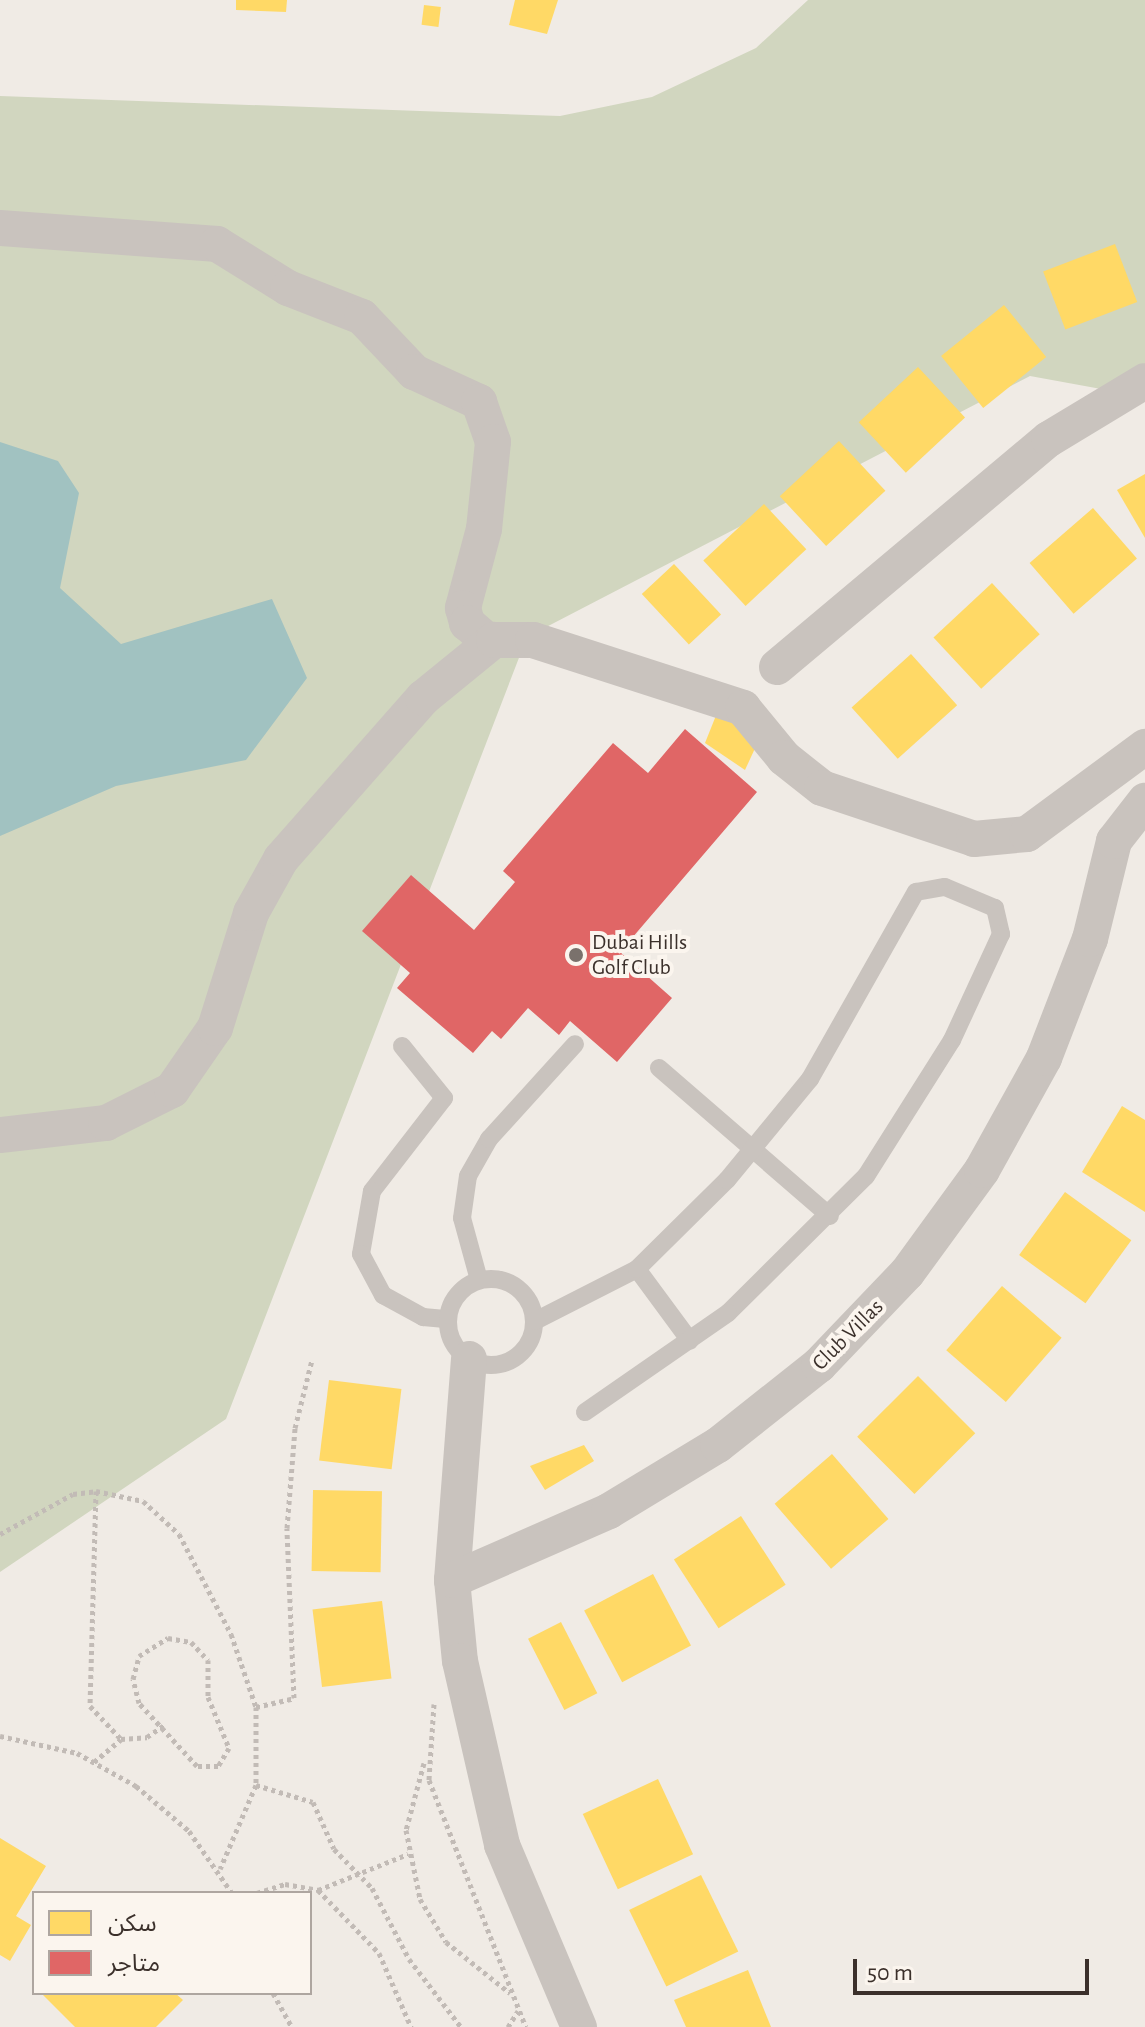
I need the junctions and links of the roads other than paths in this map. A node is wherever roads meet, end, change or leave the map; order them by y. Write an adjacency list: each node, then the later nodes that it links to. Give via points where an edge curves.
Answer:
1 (0, 228): 3 (street, via 227,248 288,288 362,317 414,372 479,402 493,442 484,529 463,608 467,623)
2 (1145, 381): 4 (street, via 1049,439)
3 (489, 642): 5 (street, via 533,640 743,708 784,758 822,788 974,839 1027,834); 13 (street, via 423,698 281,859 251,913 215,1028 172,1090 106,1123)
4 (777, 667)
5 (1133, 754): 6 (street)
6 (1145, 790)
7 (1145, 801): 9 (street, Club Villas, via 1114,841)
8 (1145, 840): 9 (street, Club Villas)
9 (1090, 939): 23 (street, Club Villas, via 1015,1115 947,1223 864,1321 770,1407 665,1480)
10 (575, 1044): 17 (lane, via 489,1139 468,1176 462,1218)
11 (402, 1046): 18 (lane, via 444,1098 372,1191 361,1254 376,1285 402,1309)
12 (659, 1068): 14 (lane)
13 (0, 1135)
14 (754, 1148): 15 (lane); 15 (lane, via 834,1042 909,899 924,888 945,887 995,908 1002,924 998,943 928,1087); 16 (lane)
15 (830, 1216): 20 (lane)
16 (637, 1269): 19 (lane); 20 (lane)
17 (479, 1280): 18 (lane, via 458,1295); 19 (lane, via 517,1287)
18 (448, 1319): 21 (lane)
19 (535, 1321): 21 (lane, via 527,1346 507,1362)
20 (690, 1341): 22 (lane)
21 (469, 1359): 23 (street)
22 (585, 1412)
23 (452, 1580): 24 (street, via 478,1762 528,1913)
24 (579, 2027)

